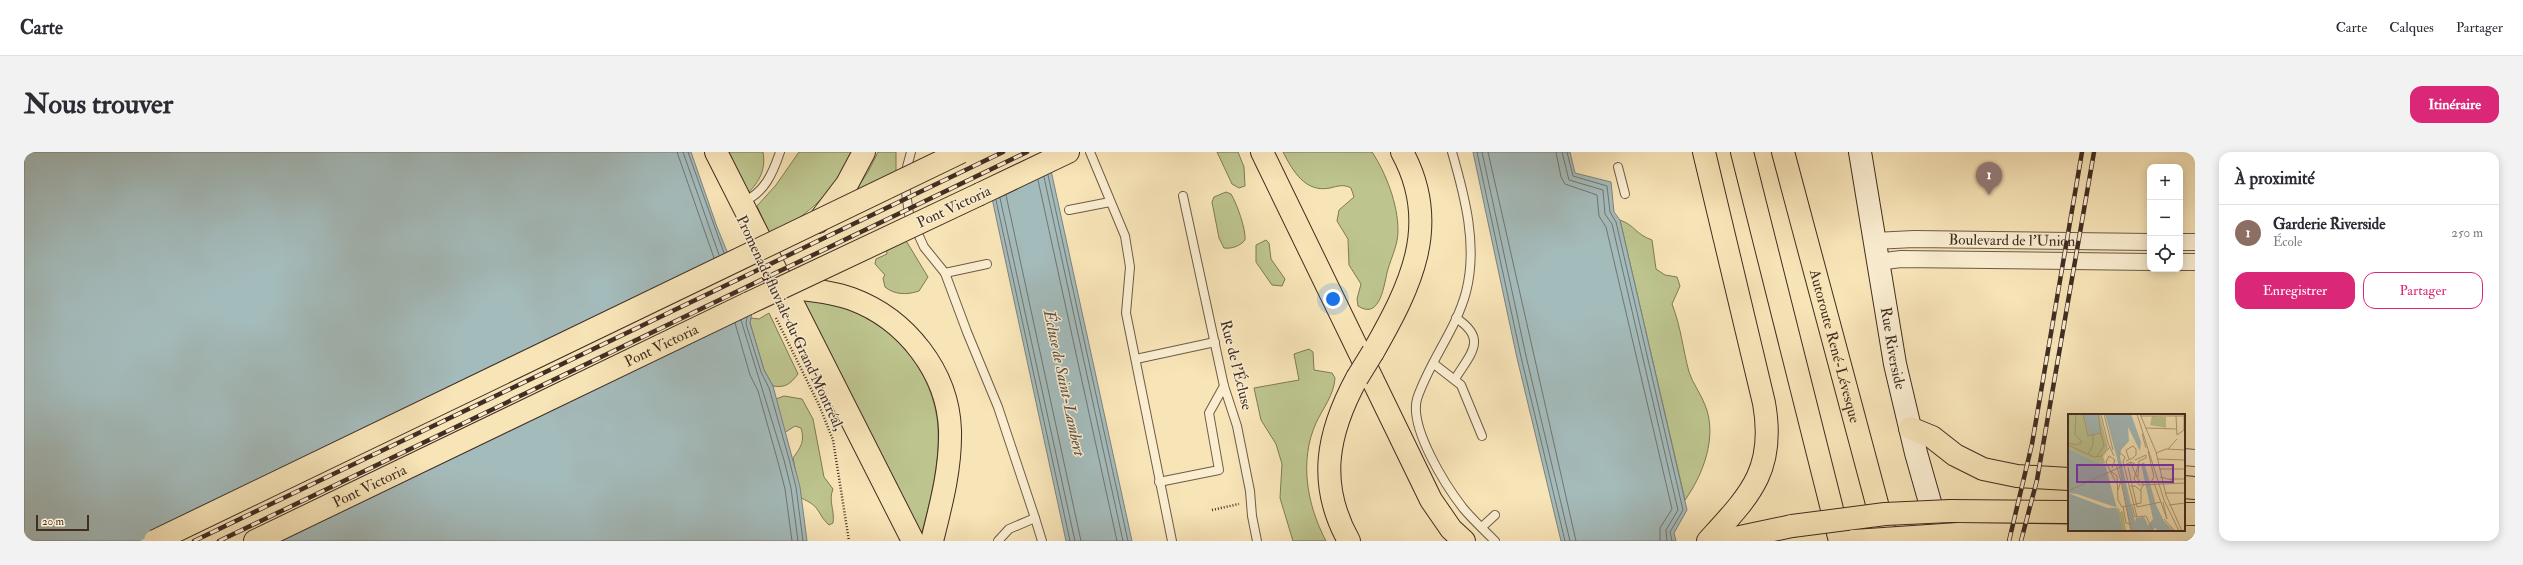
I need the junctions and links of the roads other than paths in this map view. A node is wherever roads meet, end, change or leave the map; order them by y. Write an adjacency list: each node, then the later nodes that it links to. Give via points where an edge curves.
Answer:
1 (716, 152): 18 (main road)
2 (780, 152): 18 (lane, via 766,184 754,196)
3 (864, 152): 21 (main road, via 842,191)
4 (911, 152): 30 (lane, via 904,178 909,214 924,247)
5 (962, 152): 21 (main road, bridge)
6 (1068, 152): 31 (main road, Pont Victoria, bridge)
7 (1090, 152): 19 (lane)
8 (1262, 152): 61 (main road, via 1431,500 1448,525)
9 (1402, 152): 60 (main road, bridge, via 1418,192 1420,234 1412,276 1400,304 1357,378 1338,417 1329,462 1332,496 1338,518)
10 (1452, 152): 32 (lane, via 1465,203 1470,240 1467,287)
11 (1704, 152): 63 (main road, via 1764,404 1767,427 1764,458 1753,488 1746,500)
12 (1742, 152): 65 (main road)
13 (1783, 152): 67 (main road, Autoroute René-Lévesque)
14 (1860, 152): 25 (street, Rue Riverside)
15 (1618, 167): 16 (lane)
16 (1624, 194)
17 (1183, 196): 33 (lane, Rue de l'Écluse)
18 (741, 202): 54 (main road)
19 (1110, 202): 20 (lane); 34 (lane, via 1125,236 1130,266 1126,313)
20 (1070, 210)
21 (818, 222): 52 (main road, bridge)
22 (2147, 242): 25 (street, Boulevard de l'Union, via 1914,239)
23 (2183, 242): 24 (street)
24 (2195, 242)
25 (1875, 252): 26 (street, Boulevard de l'Union, via 1901,260); 38 (street, Rue Riverside, via 1889,334)
26 (2147, 262)
27 (2183, 262): 28 (street)
28 (2195, 262)
29 (987, 264): 30 (lane)
30 (945, 273): 48 (lane, via 966,332 998,407)
31 (780, 288): 53 (main road, Pont Victoria, bridge); 55 (main road, via 802,289 851,298 880,312 905,332 930,366 944,396 950,444 947,473)
32 (1456, 318): 35 (lane); 36 (lane, via 1469,328 1475,341 1474,348)
33 (1215, 342): 34 (lane); 37 (lane, Rue de l'Écluse)
34 (1136, 358): 43 (lane)
35 (1434, 364): 36 (lane); 49 (lane, via 1417,400 1418,424 1446,482 1462,507)
36 (1456, 379): 39 (lane, via 1465,392)
37 (1224, 386): 43 (lane, via 1209,414 1220,470); 59 (lane, Rue de l'Écluse, via 1237,426)
38 (1910, 428): 42 (main road, via 1932,437 1955,455 1984,469 2017,476); 51 (street, Rue Riverside)
39 (1482, 436)
40 (2185, 457): 41 (street)
41 (2195, 458)
42 (2068, 479)
43 (1159, 482): 58 (lane)
44 (2185, 487): 45 (main road)
45 (2195, 488)
46 (2068, 512): 64 (main road, bridge, via 1950,511 1885,514 1792,526)
47 (1495, 514): 49 (lane)
48 (1035, 518): 56 (lane, via 1009,529); 57 (lane)
49 (1482, 527): 62 (lane)
50 (2195, 536): 51 (main road)
51 (1950, 537): 66 (main road, bridge)
52 (155, 541)
53 (255, 541)
54 (912, 541)
55 (932, 541)
56 (998, 541)
57 (1042, 541)
58 (1172, 541)
59 (1257, 541)
60 (1349, 541)
61 (1464, 541)
62 (1495, 541)
63 (1708, 541)
64 (1721, 541)
65 (1840, 541)
66 (1854, 541)
67 (1887, 541)

